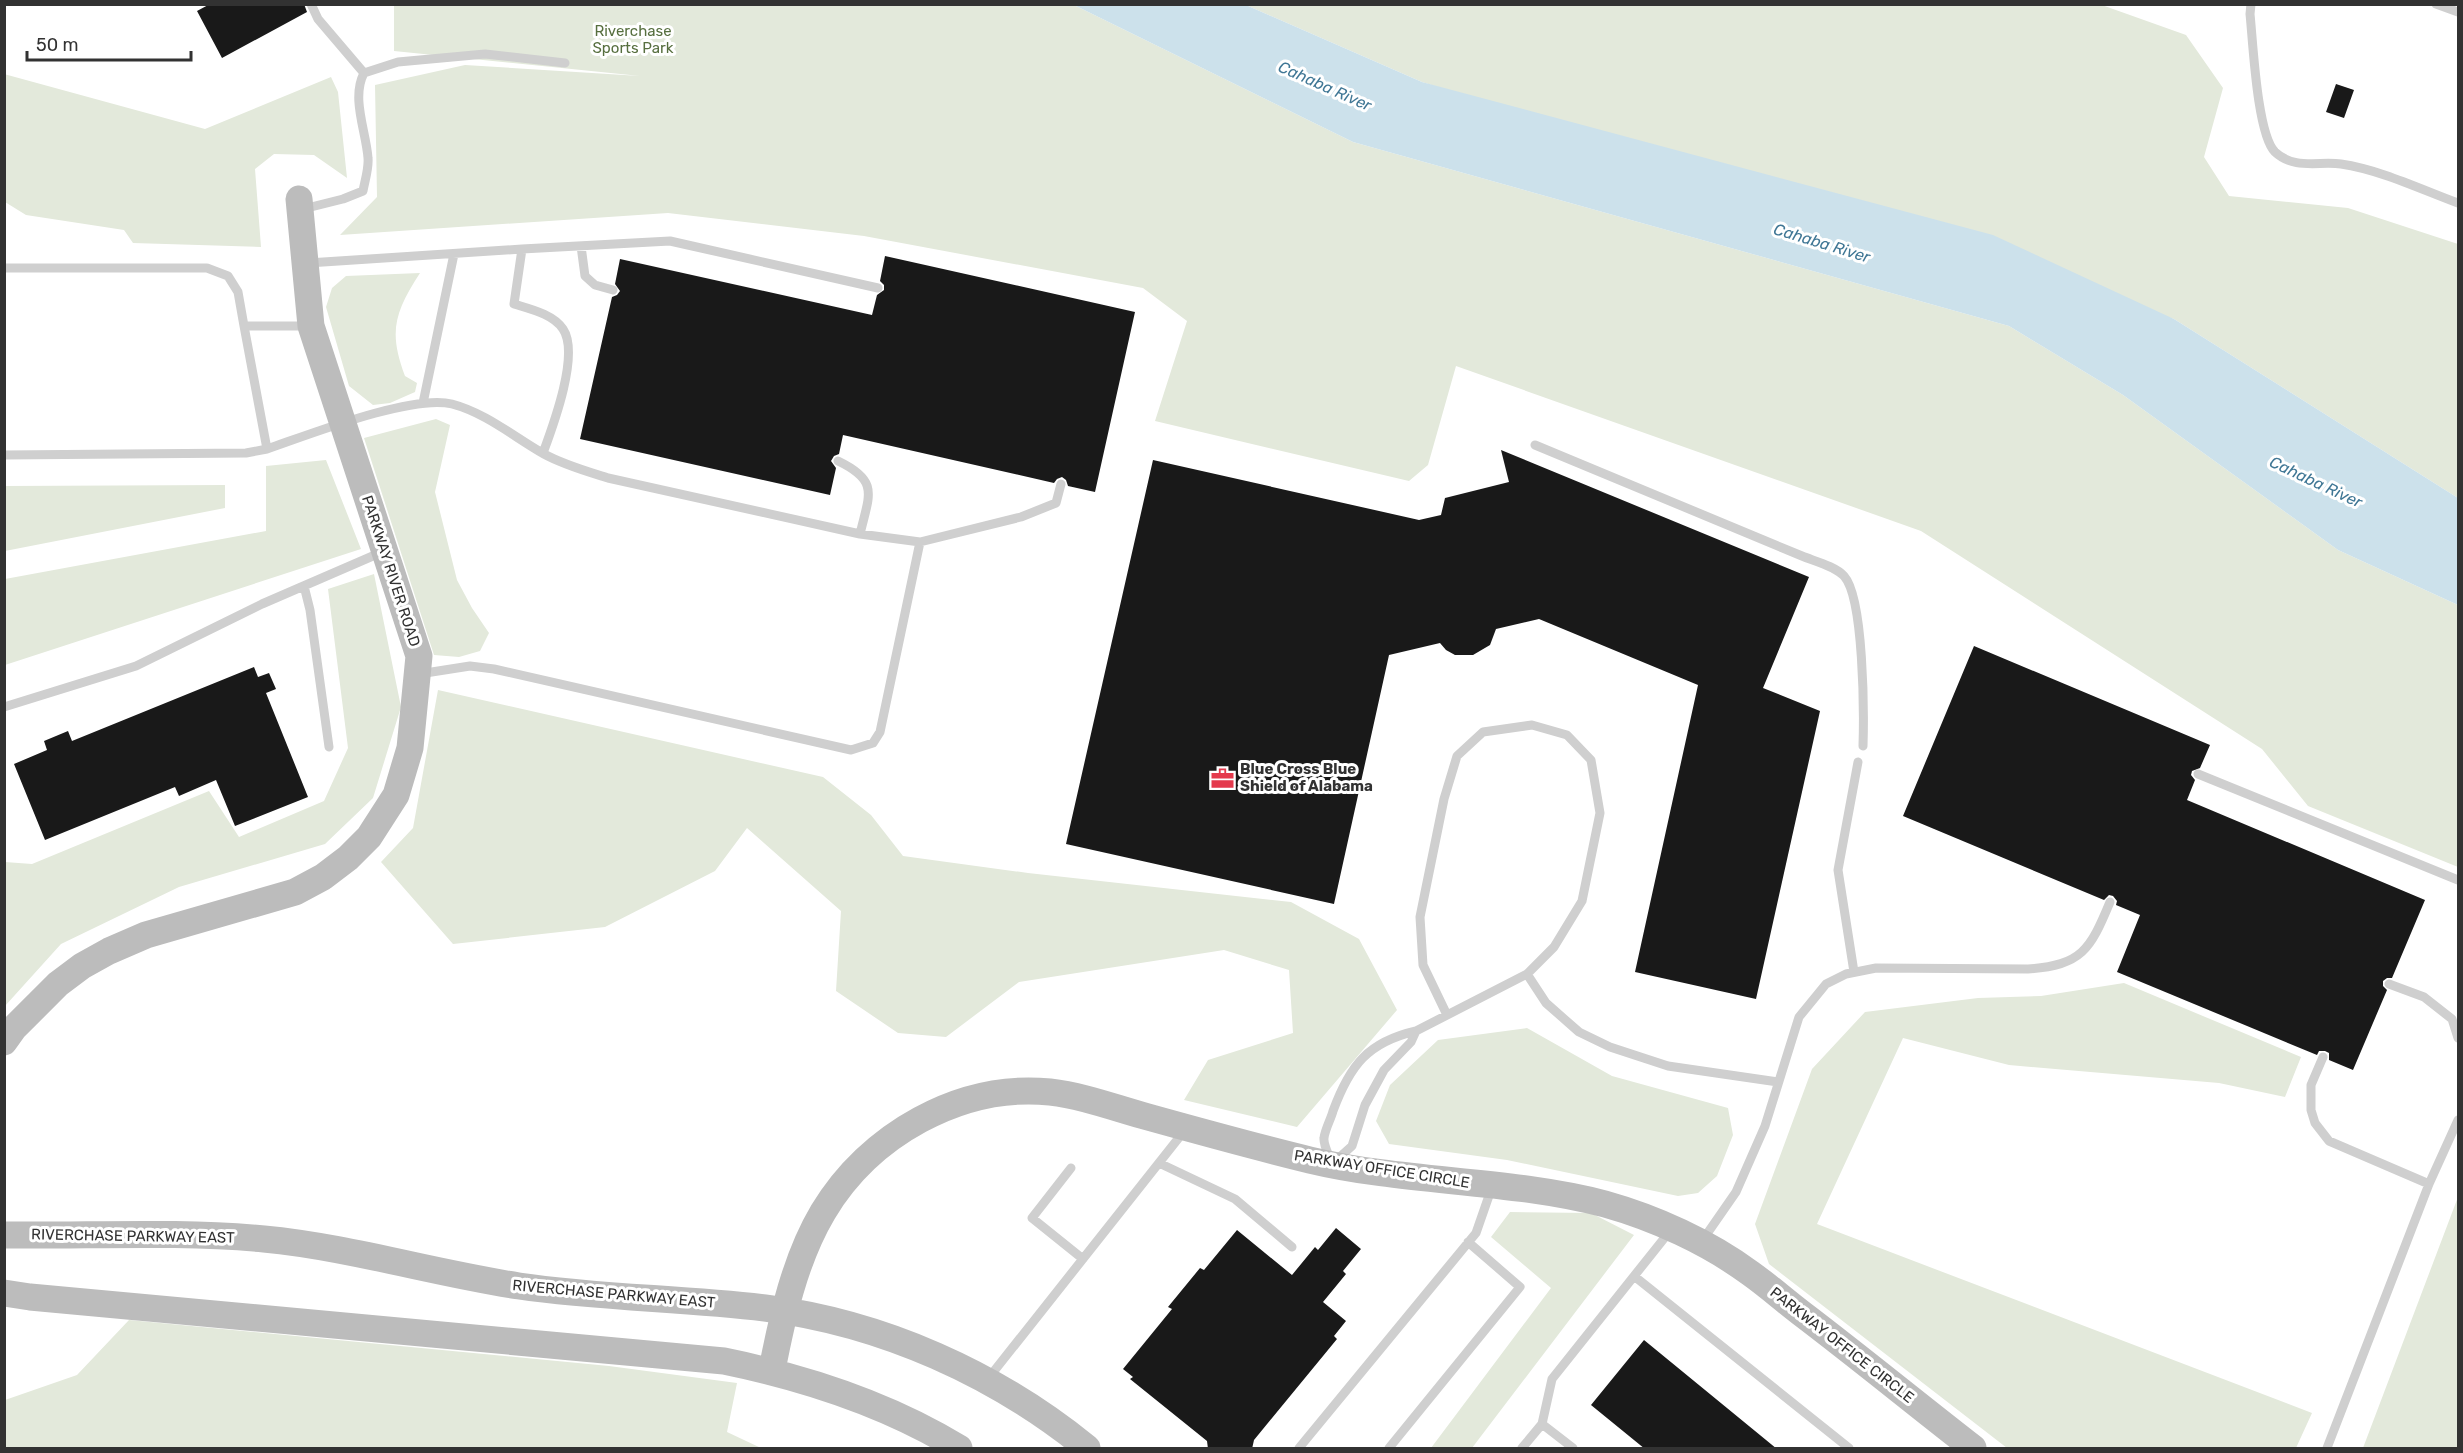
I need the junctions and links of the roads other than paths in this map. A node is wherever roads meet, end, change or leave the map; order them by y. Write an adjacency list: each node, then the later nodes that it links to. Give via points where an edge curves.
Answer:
1 (311, 4): 6 (lane, via 318,19)
2 (2251, 4): 7 (lane, via 2263,126 2274,151 2308,165 2358,167)
3 (2436, 4): 4 (lane)
4 (2458, 12)
5 (565, 63): 6 (lane, via 485,54 398,62)
6 (364, 73): 8 (lane, via 359,84 360,111 369,161 363,191 343,199)
7 (2458, 202)
8 (300, 204): 12 (street, PARKWAY RIVER ROAD)
9 (581, 246): 10 (lane); 14 (lane, via 670,241); 15 (lane, via 585,276 596,285)
10 (522, 249): 11 (lane); 22 (lane, via 514,304 554,320 563,329 569,346 562,400)
11 (454, 254): 12 (lane); 18 (lane)
12 (306, 263): 17 (street, PARKWAY RIVER ROAD)
13 (4, 268): 16 (lane, via 207,268 228,276 238,292)
14 (878, 288)
15 (613, 290)
16 (244, 326): 17 (lane); 21 (lane)
17 (311, 326): 19 (street, PARKWAY RIVER ROAD)
18 (423, 402): 19 (lane); 22 (lane, via 470,410)
19 (343, 423): 21 (lane); 28 (street, PARKWAY RIVER ROAD)
20 (1535, 444): 32 (lane, via 1844,576 1853,594 1861,651)
21 (267, 449): 23 (lane, via 246,453)
22 (543, 453): 26 (lane, via 608,478)
23 (4, 455)
24 (838, 462): 26 (lane, via 855,470 867,482 869,495)
25 (1061, 484): 27 (lane, via 1056,503 1021,517)
26 (860, 534): 27 (lane)
27 (920, 542): 30 (lane, via 880,732 873,743 851,750 494,669 470,666)
28 (384, 550): 29 (lane); 30 (street, PARKWAY RIVER ROAD, via 419,656)
29 (304, 585): 31 (lane, via 136,666); 33 (lane)
30 (417, 675): 44 (street, PARKWAY RIVER ROAD, via 410,748 396,795 369,837 348,858 295,892 146,934 109,951 58,984)
31 (4, 707)
32 (1863, 746)
33 (329, 747)
34 (1858, 762): 38 (lane, via 1838,870)
35 (2198, 774): 36 (lane)
36 (2458, 880)
37 (2110, 902): 38 (lane, via 2087,949 2075,959 2052,967 1876,968)
38 (1854, 972): 46 (lane, via 1826,984 1799,1017)
39 (1527, 974): 41 (lane); 41 (lane, via 1554,947 1582,901 1600,813 1591,760 1567,735 1532,725 1483,732 1457,756 1444,799 1420,917 1423,965); 46 (lane, via 1546,1003 1579,1032 1610,1047 1668,1066)
40 (2389, 984): 43 (lane, via 2424,997 2452,1019)
41 (1447, 1015): 42 (lane)
42 (1416, 1031): 50 (lane, via 1411,1042 1384,1070 1365,1105 1352,1146); 50 (lane, via 1392,1036 1365,1054 1350,1073 1324,1139)
43 (2458, 1038)
44 (4, 1042)
45 (2323, 1058): 52 (lane, via 2311,1085 2311,1110 2315,1123 2329,1141)
46 (1778, 1082): 57 (lane, via 1765,1126 1736,1192)
47 (2458, 1120): 52 (lane)
48 (1187, 1128): 49 (lane); 50 (street, PARKWAY OFFICE CIRCLE); 62 (street, PARKWAY OFFICE CIRCLE, via 1094,1099 1048,1092 996,1094 935,1112 886,1142 843,1183 823,1212 802,1257)
49 (1159, 1163): 58 (lane, via 1235,1199); 59 (lane)
50 (1332, 1164): 53 (street, PARKWAY OFFICE CIRCLE)
51 (1071, 1168): 59 (lane, via 1032,1218)
52 (2429, 1184): 74 (lane)
53 (1493, 1185): 54 (street, PARKWAY OFFICE CIRCLE, via 1607,1205); 56 (lane, via 1476,1233)
54 (1672, 1229): 57 (street, PARKWAY OFFICE CIRCLE); 60 (lane)
55 (4, 1235): 62 (street, RIVERCHASE PARKWAY EAST, via 140,1233 265,1239 517,1286)
56 (1468, 1242): 68 (lane); 69 (lane, via 1520,1287)
57 (1701, 1243): 73 (street, PARKWAY OFFICE CIRCLE, via 1749,1272)
58 (1292, 1247)
59 (1083, 1259): 64 (lane)
60 (1634, 1276): 65 (lane, via 1552,1379); 72 (lane)
61 (4, 1293): 63 (street, via 724,1361)
62 (786, 1311): 63 (street, PARKWAY OFFICE CIRCLE); 64 (street, RIVERCHASE PARKWAY EAST, via 882,1335)
63 (772, 1370): 66 (street, via 883,1408)
64 (987, 1380): 67 (street, RIVERCHASE PARKWAY EAST, via 1026,1403)
65 (1542, 1424): 70 (lane); 71 (lane)
66 (959, 1449)
67 (1086, 1449)
68 (1299, 1449)
69 (1389, 1449)
70 (1522, 1449)
71 (1573, 1449)
72 (1849, 1449)
73 (1972, 1449)
74 (2327, 1449)

